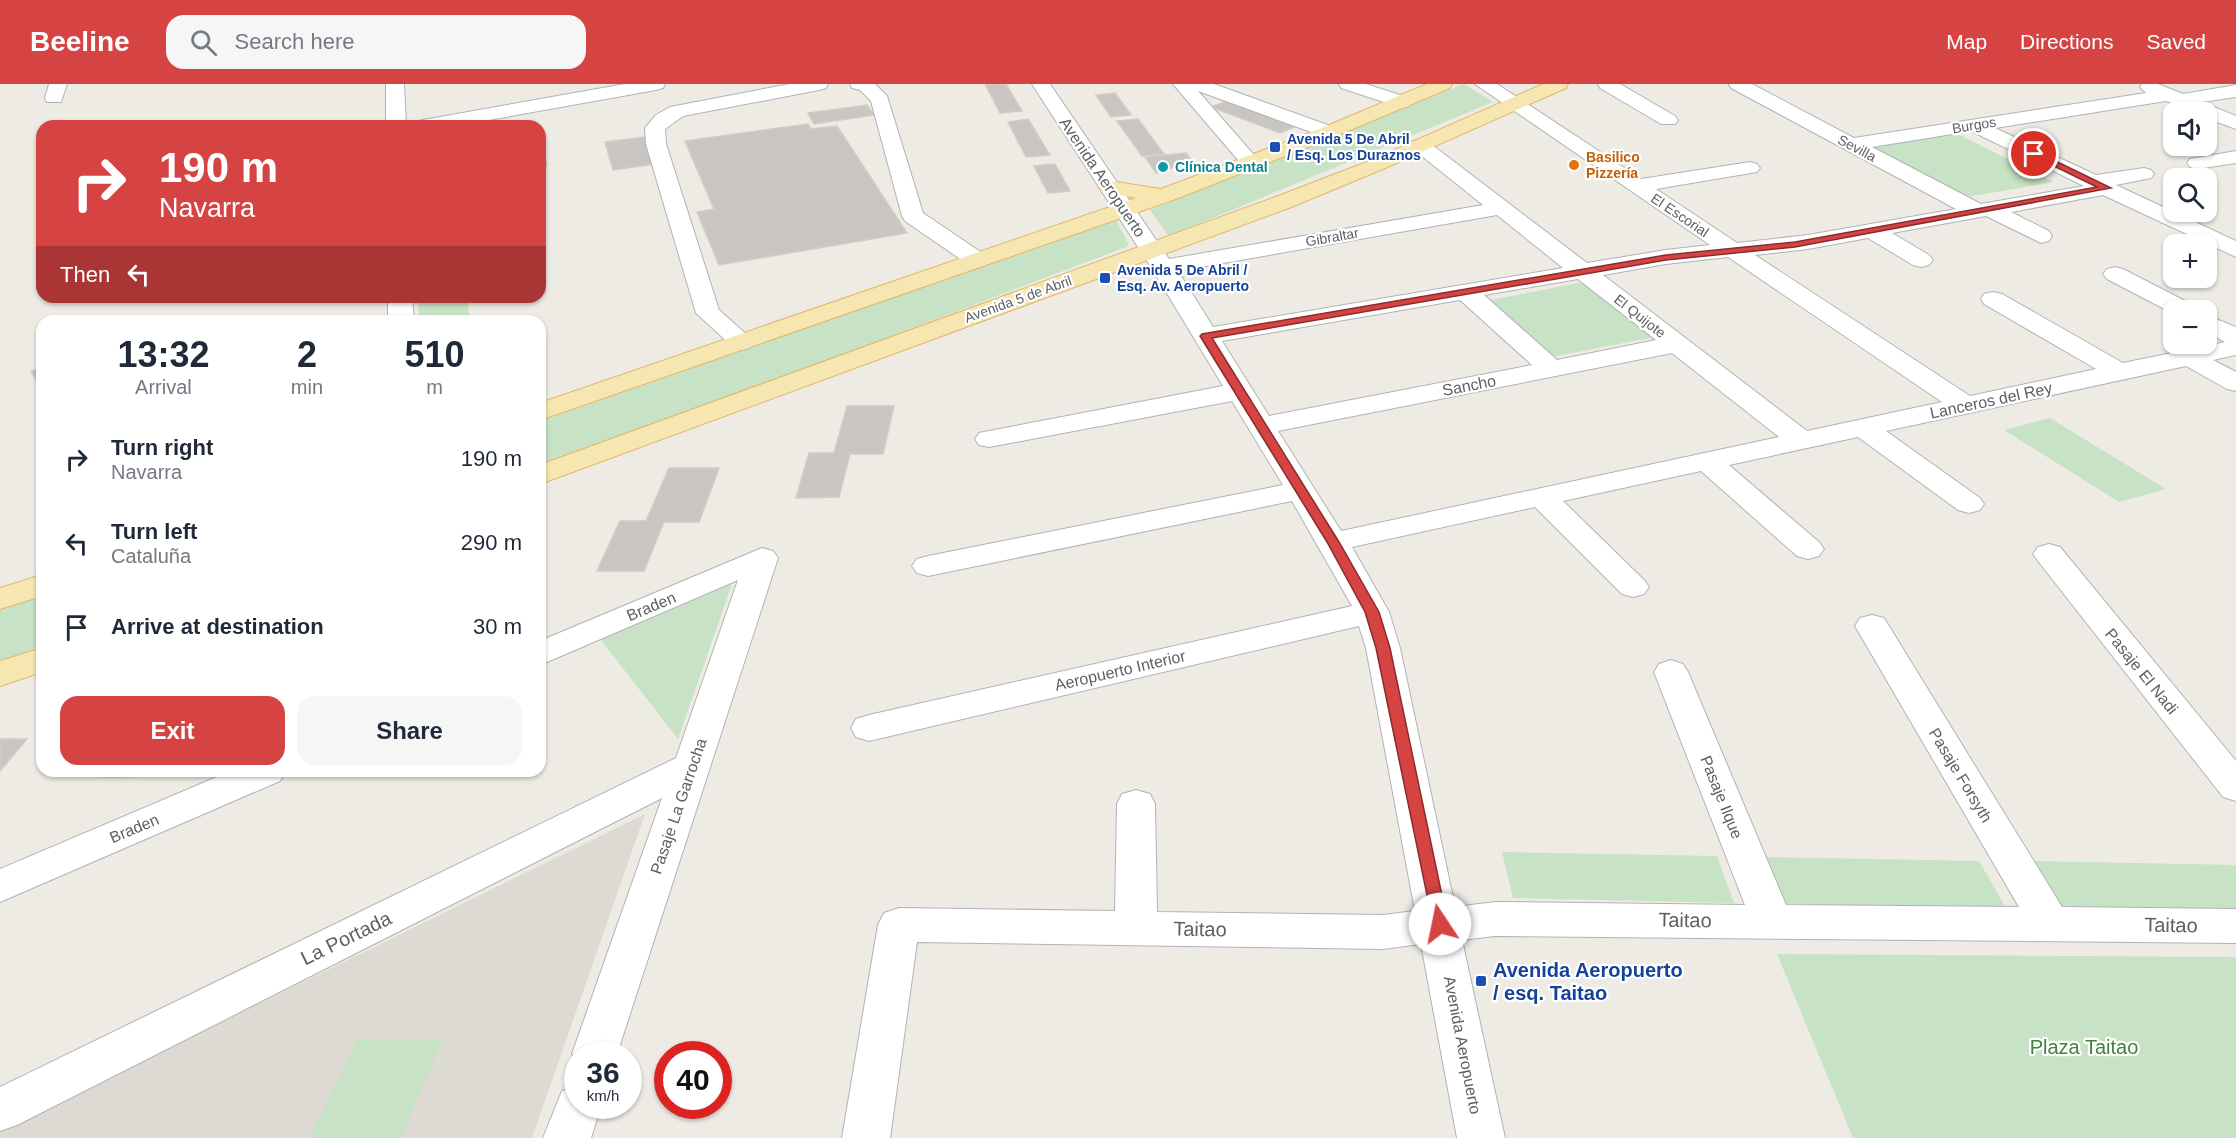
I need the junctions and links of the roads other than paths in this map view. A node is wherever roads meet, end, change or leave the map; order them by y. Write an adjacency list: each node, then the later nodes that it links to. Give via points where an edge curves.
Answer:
1 (656, 84): 15 (street)
2 (819, 84): 58 (street, via 677,111 655,128 656,144 708,313)
3 (859, 84): 48 (street, via 866,85 880,100 913,216)
4 (1041, 84): 38 (street, Avenida Aeropuerto)
5 (1182, 84): 32 (street)
6 (1197, 84): 28 (street)
7 (1348, 84): 19 (street)
8 (1443, 84): 19 (main road)
9 (1484, 84): 20 (street, El Escorial)
10 (1559, 84): 20 (main road, Avenida 5 de Abril)
11 (1607, 84): 25 (street)
12 (1738, 84): 29 (street, Sevilla)
13 (2140, 84): 18 (street)
14 (400, 85): 23 (street)
15 (625, 87): 24 (street)
16 (2236, 91): 18 (street, Burgos)
17 (2029, 97): 21 (street)
18 (2174, 97): 21 (street, Burgos); 26 (street)
19 (1402, 102): 28 (main road)
20 (1513, 104): 30 (main road, Avenida 5 de Abril); 37 (street, El Escorial)
21 (2062, 111): 27 (street, Burgos)
22 (1934, 114): 27 (street)
23 (397, 120)
24 (454, 120)
25 (1668, 120)
26 (2236, 123)
27 (1967, 126): 29 (street, Burgos); 36 (street)
28 (1329, 132): 32 (main road)
29 (1851, 144): 42 (street, Sevilla)
30 (1420, 145): 40 (street, El Quijote); 47 (main road, Avenida 5 de Abril)
31 (2236, 156): 33 (street)
32 (1251, 163): 39 (main road)
33 (2197, 163)
34 (1750, 168): 37 (street)
35 (2144, 174): 36 (street)
36 (2100, 185): 42 (street); 45 (street)
37 (1637, 186): 46 (street, El Escorial)
38 (1110, 187): 39 (main road); 41 (street, Avenida Aeropuerto)
39 (1165, 195): 41 (main road)
40 (1501, 208): 47 (street, Gibraltar); 50 (street, El Quijote)
41 (1125, 209): 47 (street, Avenida Aeropuerto); 48 (main road)
42 (1982, 210): 43 (street); 44 (street, Sevilla)
43 (1872, 231): 46 (street); 49 (street)
44 (2041, 236)
45 (2229, 242)
46 (1732, 250): 50 (street); 66 (street, El Escorial)
47 (1157, 258): 56 (street, Avenida Aeropuerto); 73 (main road, Avenida 5 de Abril)
48 (976, 260): 58 (main road)
49 (1921, 260)
50 (1582, 271): 52 (street); 59 (street, El Quijote)
51 (2115, 274): 54 (street)
52 (1465, 291): 56 (street); 62 (street)
53 (1993, 299): 63 (street)
54 (2165, 300)
55 (2217, 328): 57 (street)
56 (1206, 336): 65 (street, Avenida Aeropuerto)
57 (2236, 338)
58 (742, 342): 67 (main road)
59 (1677, 344): 62 (street, Sancho); 71 (street, El Quijote)
60 (2236, 347): 61 (street, Lanceros del Rey)
61 (2189, 357): 63 (street, Lanceros del Rey); 64 (street)
62 (1552, 369): 68 (street, Sancho)
63 (2119, 372): 66 (street, Lanceros del Rey)
64 (2236, 383)
65 (1240, 391): 68 (street, Avenida Aeropuerto); 70 (street)
66 (1966, 406): 69 (street, Lanceros del Rey)
67 (546, 410)
68 (1261, 426): 74 (street, Avenida Aeropuerto)
69 (1863, 428): 71 (street, Lanceros del Rey); 76 (street)
70 (989, 439)
71 (1803, 442): 72 (street, Lanceros del Rey)
72 (1708, 462): 75 (street, Lanceros del Rey); 78 (street)
73 (546, 473)
74 (1301, 490): 77 (street, Avenida Aeropuerto); 81 (street)
75 (1543, 498): 77 (street, Lanceros del Rey); 83 (street)
76 (1969, 504)
77 (1333, 542): 85 (street, Avenida Aeropuerto)
78 (1808, 549)
79 (2049, 554): 94 (street, Pasaje El Nadi)
80 (762, 558): 87 (street, Braden); 92 (street, Pasaje La Garrocha)
81 (928, 566)
82 (36, 587): 84 (main road)
83 (1633, 587)
84 (0, 599)
85 (1372, 612): 91 (street, Aeropuerto Interior); 98 (street, Avenida Aeropuerto, via 1383,648)
86 (1872, 626): 99 (street, Pasaje Forsyth)
87 (546, 651)
88 (36, 660): 90 (main road)
89 (1671, 672): 97 (street, Pasaje Ilque)
90 (0, 674)
91 (869, 728)
92 (692, 767): 102 (street, Pasaje La Garrocha); 103 (street, La Portada)
93 (253, 777): 96 (street, Braden)
94 (2236, 787)
95 (1136, 804): 101 (street)
96 (0, 886)
97 (1773, 921): 98 (street, Taitao, via 1496,919); 99 (street, Taitao)
98 (1440, 924): 101 (street, Taitao, via 1383,932); 107 (street, Avenida Aeropuerto)
99 (2050, 924): 100 (street, Taitao)
100 (2236, 926)
101 (1136, 928): 106 (street, Taitao, via 899,925)
102 (599, 1041)
103 (0, 1110)
104 (574, 1119): 105 (street)
105 (567, 1138)
106 (866, 1138)
107 (1481, 1138)

